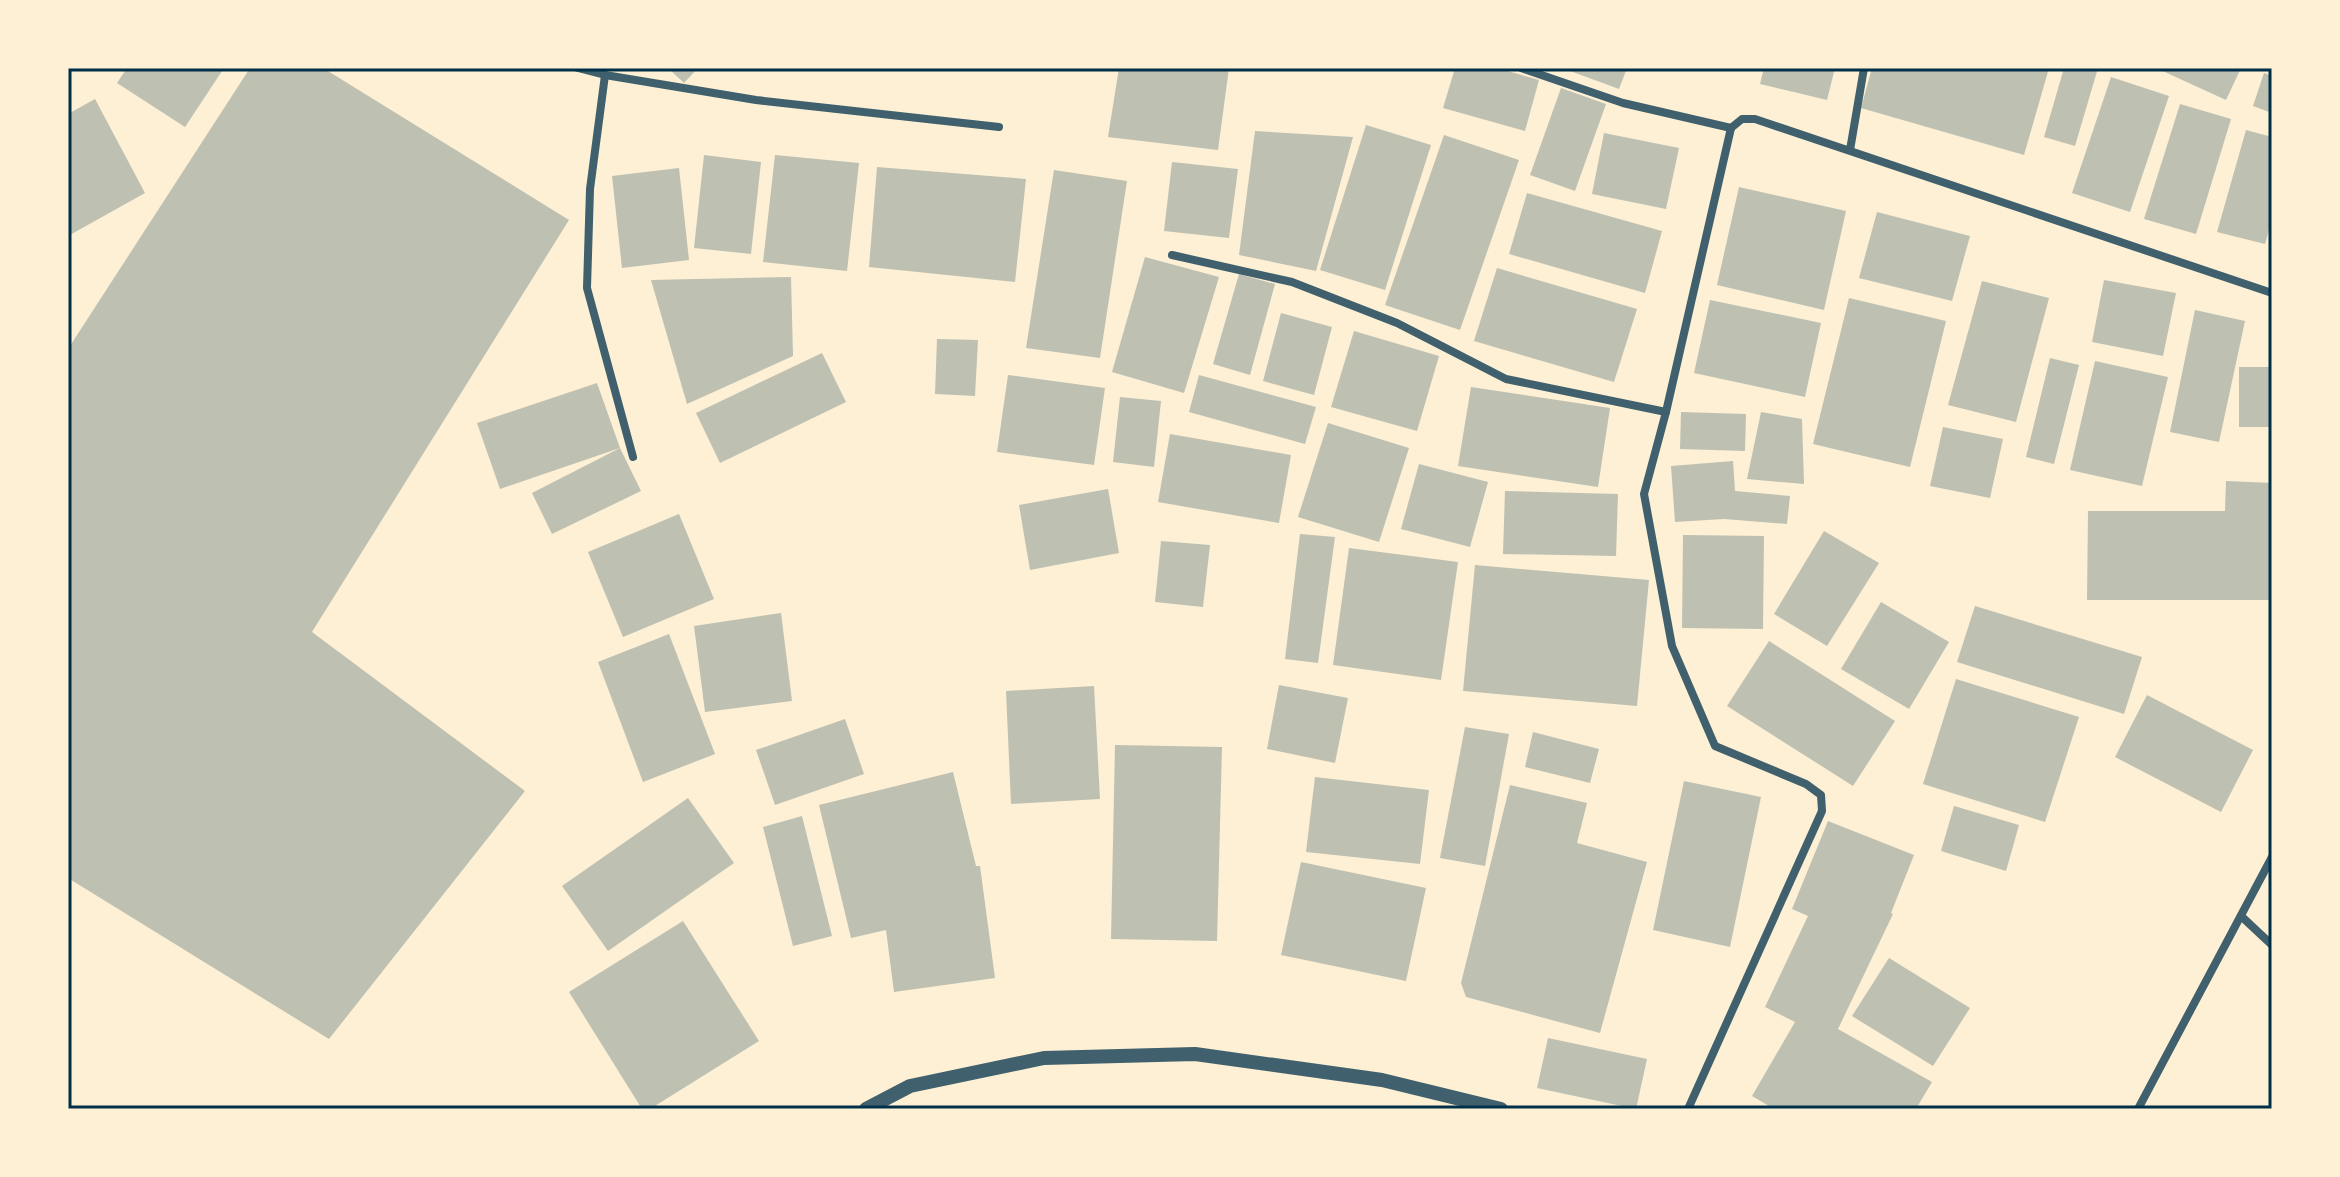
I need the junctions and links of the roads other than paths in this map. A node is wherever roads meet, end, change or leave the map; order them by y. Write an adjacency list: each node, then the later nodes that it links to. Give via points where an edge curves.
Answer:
1 (578, 68): 4 (street)
2 (1521, 68): 6 (street, via 1623,103)
3 (1864, 68): 7 (street)
4 (605, 75): 5 (street, via 756,100); 11 (street, via 590,189 587,288)
5 (999, 127)
6 (1731, 128): 7 (street, via 1742,119 1755,119); 10 (street)
7 (1850, 150): 9 (street)
8 (1172, 255): 10 (street, via 1292,282 1397,323 1506,379)
9 (2272, 293)
10 (1666, 412): 17 (street, via 1644,494 1672,646 1715,746 1806,784 1821,795 1822,811)
11 (633, 457)
12 (2272, 857): 13 (street)
13 (2241, 916): 14 (street); 18 (street)
14 (2272, 945)
15 (866, 1109): 16 (street, via 910,1086 1044,1058 1195,1054 1382,1080)
16 (1501, 1109)
17 (1688, 1109)
18 (2138, 1109)

